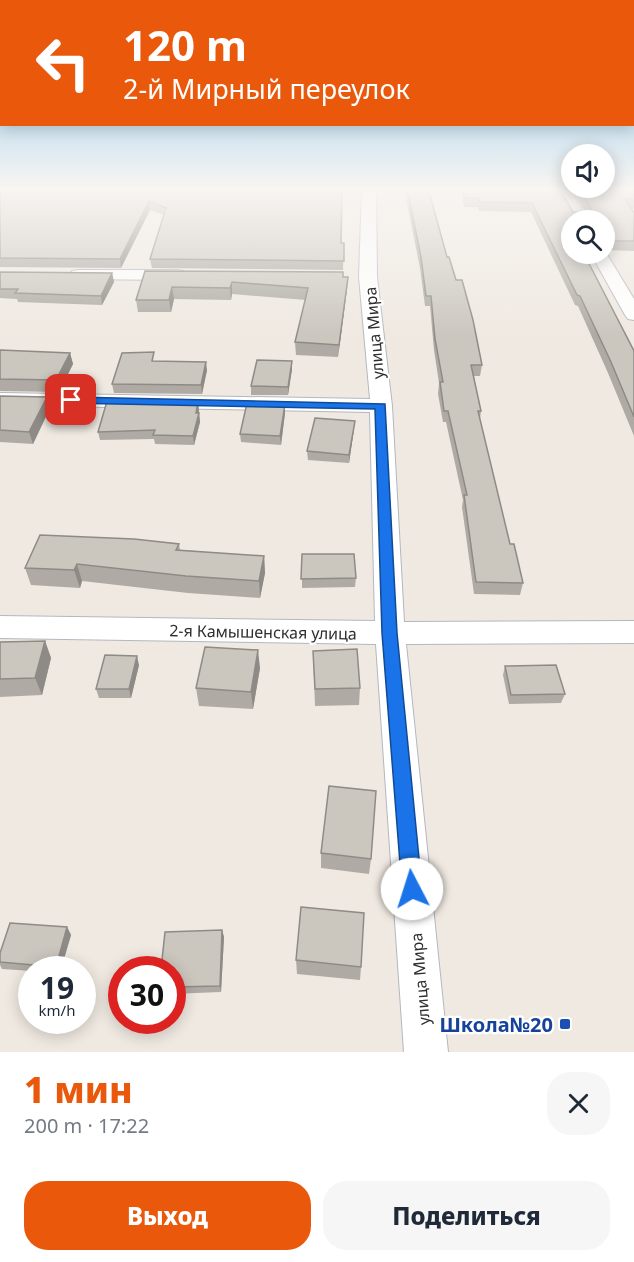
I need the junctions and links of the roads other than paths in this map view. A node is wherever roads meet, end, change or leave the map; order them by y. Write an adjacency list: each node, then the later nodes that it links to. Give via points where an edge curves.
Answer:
1 (365, 237): 7 (street, улица Мира, via 362,277)
2 (605, 264): 5 (street)
3 (59, 275): 4 (street)
4 (190, 276)
5 (634, 315)
6 (0, 399): 7 (street)
7 (381, 406): 10 (street, улица Мира)
8 (0, 627): 10 (street, 2-я Камышенская улица)
9 (634, 632): 10 (street, 2-я Камышенская улица)
10 (390, 633): 11 (street, улица Мира)
11 (426, 1052)

